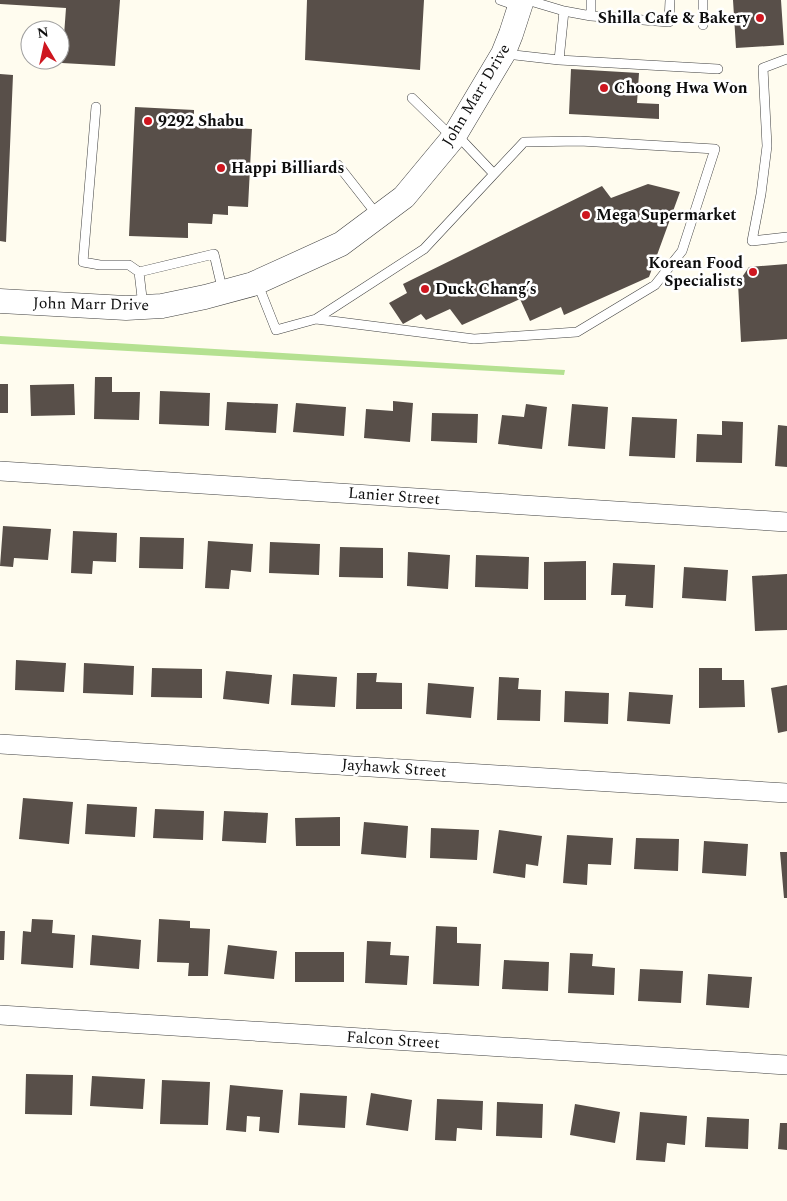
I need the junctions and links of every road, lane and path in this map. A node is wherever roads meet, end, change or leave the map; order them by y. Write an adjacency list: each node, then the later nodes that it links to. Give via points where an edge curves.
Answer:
1 (592, 0): 6 (lane)
2 (670, 0): 6 (lane, via 669,22)
3 (703, 0): 7 (lane)
4 (517, 2): 5 (lane); 8 (street, John Marr Drive, via 511,34)
5 (564, 11): 6 (lane); 10 (lane)
6 (590, 16)
7 (703, 24)
8 (503, 54): 10 (lane); 14 (street, John Marr Drive)
9 (787, 59): 18 (lane, via 763,68 767,146 752,240)
10 (559, 60): 11 (lane)
11 (718, 69)
12 (412, 98): 14 (lane)
13 (96, 107): 19 (lane, via 83,262 129,265)
14 (454, 136): 16 (lane); 17 (street, John Marr Drive, via 404,197)
15 (338, 166): 17 (lane)
16 (494, 174): 24 (lane, via 424,249); 24 (lane, via 524,142 580,140 714,149 682,251 655,285 577,332 474,339)
17 (378, 216): 20 (street, John Marr Drive, via 341,244)
18 (787, 237)
19 (139, 272): 21 (lane, via 214,254); 23 (lane)
20 (257, 282): 21 (street, John Marr Drive); 24 (lane, via 276,330)
21 (222, 292): 23 (street, John Marr Drive, via 162,306)
22 (0, 301): 23 (street, John Marr Drive)
23 (143, 307)
24 (316, 319)
25 (0, 471): 26 (street, Lanier Street)
26 (787, 522)
27 (0, 744): 28 (street, Jayhawk Street)
28 (787, 793)
29 (0, 1016): 30 (street, Falcon Street)
30 (787, 1065)

